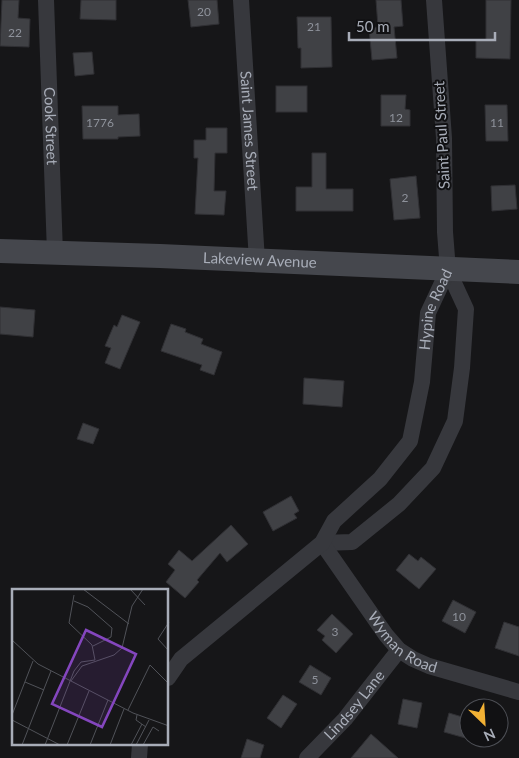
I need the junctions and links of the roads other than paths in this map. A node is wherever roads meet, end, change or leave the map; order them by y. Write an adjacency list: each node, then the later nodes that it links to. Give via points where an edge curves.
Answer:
1 (46, 0): 5 (street, Cook Street)
2 (241, 0): 6 (street, Saint James Street)
3 (434, 0): 7 (street, Saint Paul Street, via 444,138)
4 (0, 251): 5 (main road, Lakeview Avenue)
5 (55, 253): 6 (main road, Lakeview Avenue)
6 (257, 261): 7 (main road, Lakeview Avenue)
7 (448, 270): 8 (main road, Lakeview Avenue); 9 (street, Hypine Road, via 428,313 422,382 410,441 380,479 334,521); 9 (street, Hypine Road, via 466,309 455,421 433,468 399,504 352,542)
8 (519, 272)
9 (322, 544): 10 (street, Wyman Road); 11 (street, Hypine Road, via 181,659)
10 (398, 650): 12 (street, Wyman Road, via 429,666); 13 (street, Lindsey Lane, via 345,719)
11 (169, 677)
12 (519, 692)
13 (306, 758)

